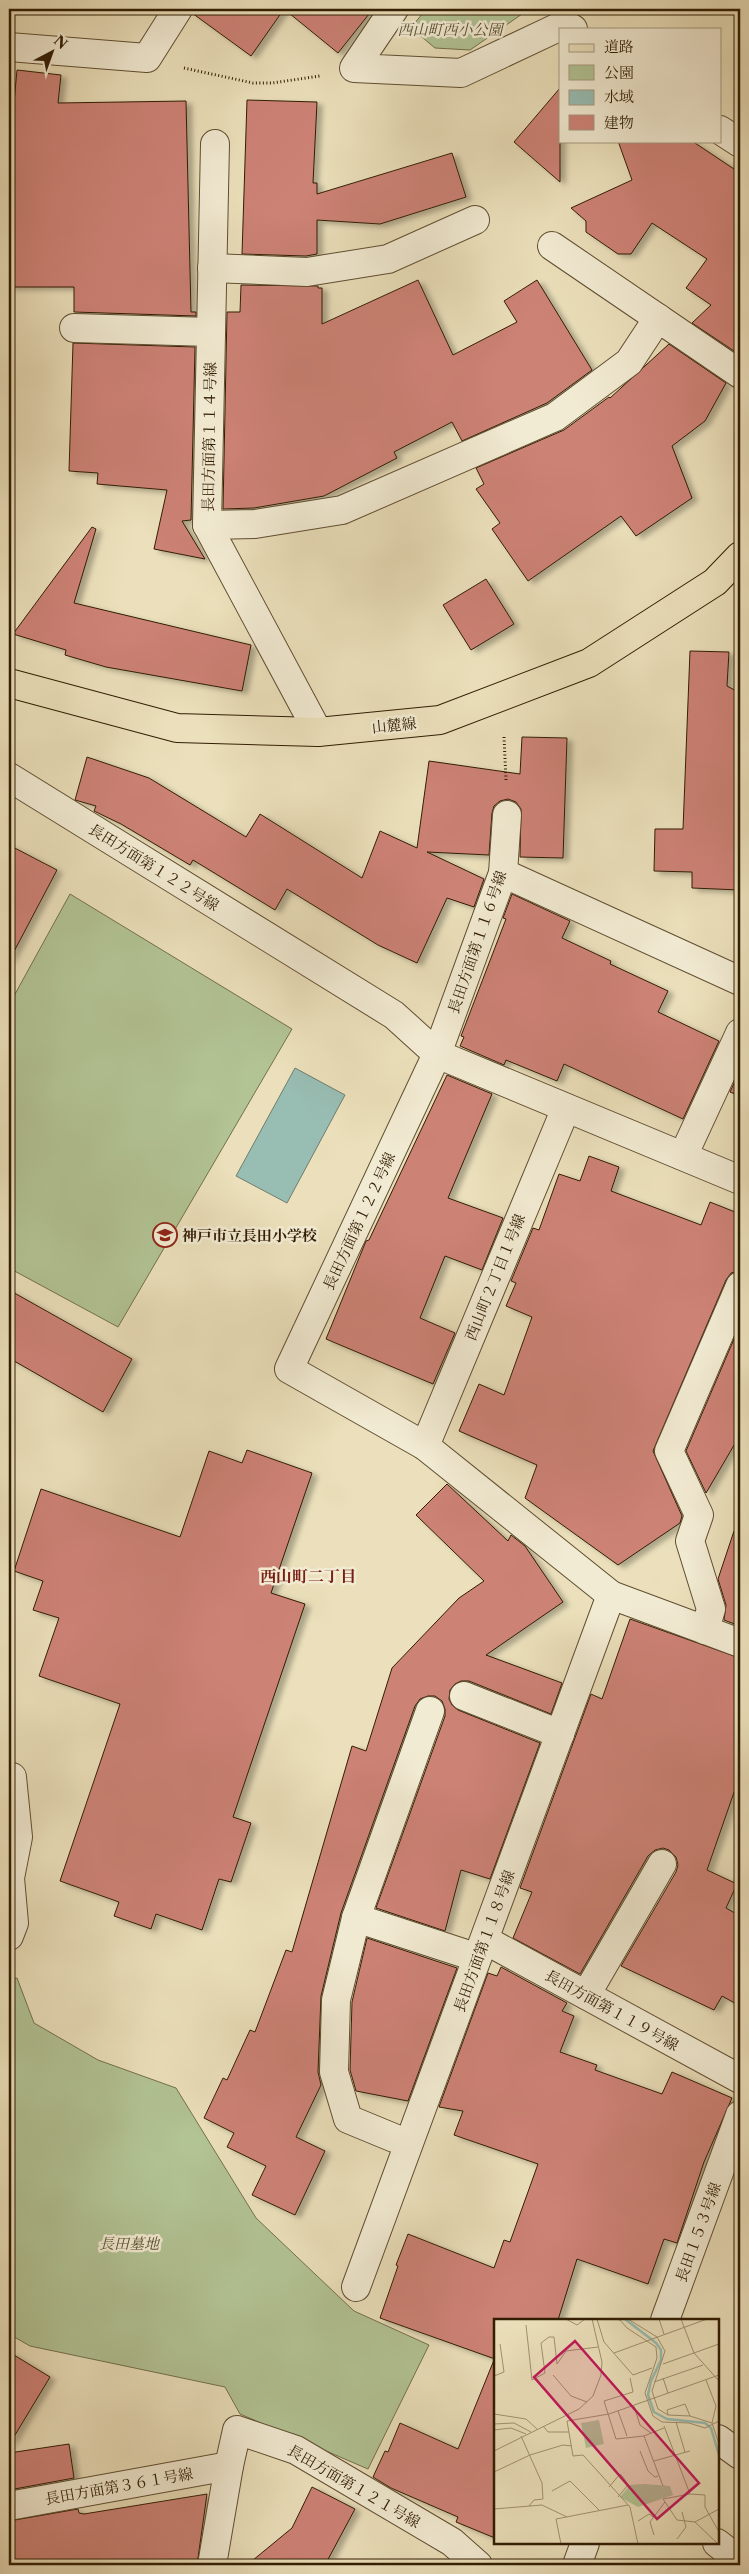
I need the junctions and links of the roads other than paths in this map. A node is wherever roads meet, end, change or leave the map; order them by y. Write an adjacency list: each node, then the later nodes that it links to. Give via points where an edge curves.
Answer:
1 (178, 9): 4 (street, via 147,58)
2 (394, 9): 3 (street, via 354,68 461,73 565,24)
3 (571, 28)
4 (9, 47)
5 (722, 131): 6 (street)
6 (740, 143)
7 (215, 144): 10 (street, 長田方面第１１４号線)
8 (475, 220): 10 (street, via 388,259 307,272)
9 (552, 246): 11 (street)
10 (212, 268): 13 (street, 長田方面第１１４号線)
11 (658, 318): 14 (street); 15 (street, via 629,362 554,417 342,510 255,524)
12 (74, 328): 13 (street)
13 (211, 332): 15 (street, 長田方面第１１４号線)
14 (740, 374)
15 (207, 525): 18 (street, 長田方面第１１４号線)
16 (740, 556): 18 (main road, 山麓線, via 715,582 589,664 440,720)
17 (9, 683): 18 (main road, 山麓線, via 177,728)
18 (318, 732)
19 (9, 777): 24 (street, 長田方面第１２２号線, via 394,1015)
20 (508, 815): 21 (street, 長田方面第１１６号線)
21 (503, 873): 22 (street); 24 (street, 長田方面第１１６号線)
22 (740, 981)
23 (740, 1033): 26 (street)
24 (438, 1054): 25 (street); 29 (street, 長田方面第１２２号線, via 289,1369)
25 (566, 1108): 26 (street); 29 (street, 西山町２丁目１号線)
26 (683, 1156): 27 (street)
27 (740, 1180)
28 (740, 1286): 31 (street, via 669,1451 699,1515 690,1541 711,1609)
29 (426, 1446): 30 (street, 長田方面第１２２号線)
30 (611, 1595): 31 (street, 長田方面第１２２号線); 35 (street, 長田方面第１１８号線)
31 (705, 1630): 32 (street, 長田方面第１２２号線)
32 (740, 1643)
33 (464, 1696): 35 (street)
34 (430, 1711): 38 (street)
35 (560, 1734): 40 (street, 長田方面第１１８号線)
36 (9, 1777): 39 (street, via 12,1777 18,1837 10,1878 14,1923)
37 (662, 1864): 41 (street)
38 (356, 1918): 40 (street, 長田方面第１１９号線); 44 (street, via 336,2000 334,2072 348,2119)
39 (9, 1936)
40 (474, 1946): 41 (street, 長田方面第１１９号線); 45 (street, 長田方面第１１８号線)
41 (586, 1995): 42 (street, 長田方面第１１９号線)
42 (740, 2079)
43 (740, 2115): 46 (street, 長田１５３号線)
44 (394, 2138)
45 (356, 2287)
46 (665, 2319)
47 (719, 2440): 48 (street)
48 (740, 2455)
49 (229, 2466): 50 (street, 長田方面第３６１号線); 54 (street, 長田方面第１２１号線); 55 (street, 長田方面第１２１号線, via 237,2430 296,2450 452,2542)
50 (9, 2506)
51 (585, 2544): 56 (street)
52 (718, 2544): 53 (street)
53 (740, 2561)
54 (212, 2565)
55 (478, 2565)
56 (576, 2565)

